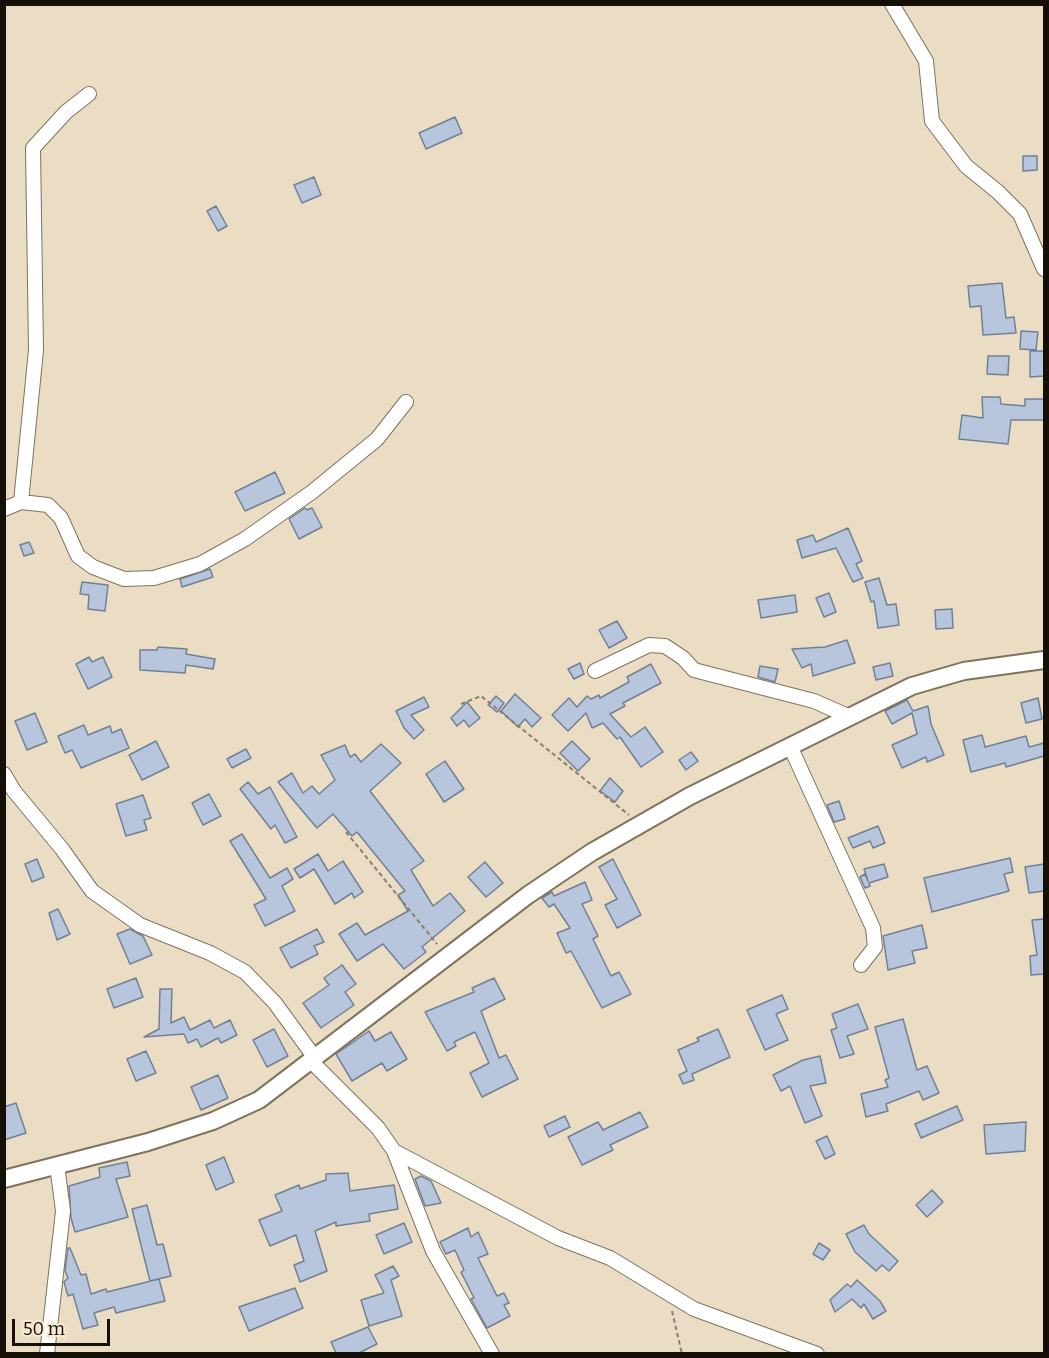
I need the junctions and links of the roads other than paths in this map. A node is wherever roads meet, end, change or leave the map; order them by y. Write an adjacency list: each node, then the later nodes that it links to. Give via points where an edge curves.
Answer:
1 (892, 4): 3 (street, via 926,61 932,120 966,166 1020,214)
2 (89, 94): 5 (street, via 66,112 33,148 36,350)
3 (1044, 269)
4 (406, 402): 5 (street, via 377,439 245,539 200,564 154,578 124,579 93,567 78,556 62,518 48,505)
5 (21, 502): 6 (street)
6 (4, 509)
7 (1044, 660): 9 (main road, via 943,677 912,686)
8 (596, 671): 9 (street, via 649,645 665,646 694,670 814,701)
9 (848, 716): 10 (main road)
10 (790, 746): 12 (street, via 873,928 875,947); 13 (main road, via 592,852 528,895)
11 (4, 774): 13 (street, via 92,891 140,924 245,972 275,1003)
12 (861, 965)
13 (313, 1059): 14 (street, via 378,1128); 15 (main road, via 259,1100 213,1121)
14 (394, 1151): 18 (street, via 434,1251); 19 (street, via 558,1238 609,1258 694,1309)
15 (57, 1166): 16 (main road); 17 (street, via 63,1211)
16 (4, 1179)
17 (47, 1353)
18 (492, 1353)
19 (817, 1353)

